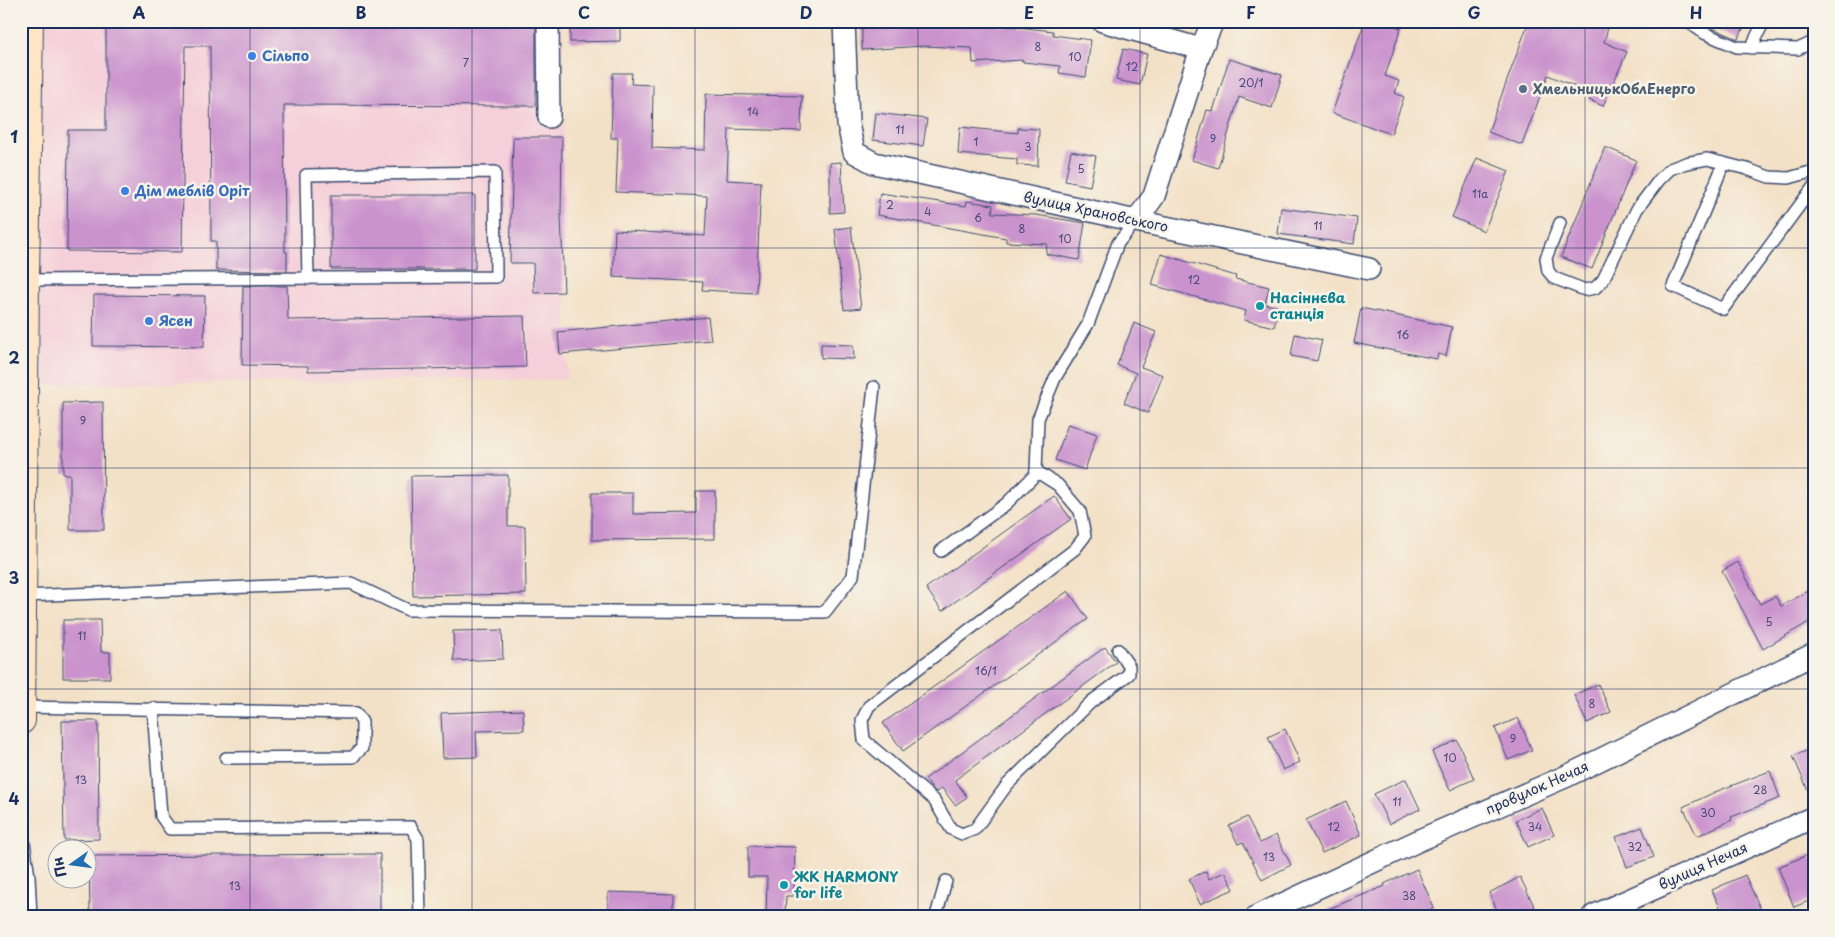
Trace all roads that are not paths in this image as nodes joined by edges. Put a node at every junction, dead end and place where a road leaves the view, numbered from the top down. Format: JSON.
{"nodes":[{"id":1,"x":29,"y":21,"type":"edge"},
{"id":2,"x":548,"y":21,"type":"edge"},
{"id":3,"x":844,"y":21,"type":"edge"},
{"id":4,"x":1102,"y":21,"type":"edge"},
{"id":5,"x":1212,"y":21,"type":"edge"},
{"id":6,"x":1687,"y":21,"type":"edge"},
{"id":7,"x":1764,"y":21,"type":"edge"},
{"id":8,"x":1814,"y":39,"type":"edge"},
{"id":9,"x":1751,"y":48,"type":"junction"},
{"id":10,"x":1201,"y":49,"type":"junction"},
{"id":11,"x":25,"y":50,"type":"edge"},
{"id":12,"x":550,"y":117,"type":"dead end"},
{"id":13,"x":1724,"y":163,"type":"junction"},
{"id":14,"x":1814,"y":171,"type":"edge"},
{"id":15,"x":1814,"y":186,"type":"edge"},
{"id":16,"x":1136,"y":221,"type":"junction"},
{"id":17,"x":1560,"y":223,"type":"dead end"},
{"id":18,"x":1369,"y":269,"type":"dead end"},
{"id":19,"x":308,"y":279,"type":"junction"},
{"id":20,"x":25,"y":280,"type":"junction"},
{"id":21,"x":23,"y":336,"type":"edge"},
{"id":22,"x":874,"y":387,"type":"dead end"},
{"id":23,"x":1036,"y":471,"type":"junction"},
{"id":24,"x":941,"y":551,"type":"dead end"},
{"id":25,"x":23,"y":596,"type":"junction"},
{"id":26,"x":1118,"y":650,"type":"dead end"},
{"id":27,"x":1814,"y":654,"type":"edge"},
{"id":28,"x":22,"y":707,"type":"edge"},
{"id":29,"x":153,"y":708,"type":"junction"},
{"id":30,"x":21,"y":720,"type":"edge"},
{"id":31,"x":226,"y":758,"type":"dead end"},
{"id":32,"x":1814,"y":817,"type":"edge"},
{"id":33,"x":21,"y":822,"type":"edge"},
{"id":34,"x":946,"y":881,"type":"dead end"},
{"id":35,"x":1621,"y":910,"type":"edge"},
{"id":36,"x":31,"y":916,"type":"edge"},
{"id":37,"x":420,"y":916,"type":"edge"},
{"id":38,"x":936,"y":916,"type":"edge"},
{"id":39,"x":1257,"y":916,"type":"edge"},
{"id":40,"x":1592,"y":916,"type":"edge"}],
"edges":[{"from":1,"to":11,"type":"main road"},
{"from":2,"to":12,"type":"street"},
{"from":3,"to":16,"type":"street","name":"вулиця Храновського"},
{"from":4,"to":10,"type":"street"},
{"from":5,"to":10,"type":"street"},
{"from":6,"to":9,"type":"lane"},
{"from":7,"to":9,"type":"lane"},
{"from":8,"to":9,"type":"lane"},
{"from":10,"to":16,"type":"street"},
{"from":11,"to":20,"type":"main road"},
{"from":13,"to":14,"type":"lane"},
{"from":13,"to":15,"type":"lane"},
{"from":13,"to":17,"type":"lane"},
{"from":16,"to":18,"type":"street","name":"вулиця Храновського"},
{"from":16,"to":23,"type":"lane"},
{"from":19,"to":19,"type":"lane"},
{"from":19,"to":20,"type":"lane"},
{"from":20,"to":21,"type":"main road"},
{"from":21,"to":25,"type":"main road"},
{"from":22,"to":25,"type":"lane"},
{"from":23,"to":24,"type":"lane"},
{"from":23,"to":26,"type":"lane"},
{"from":25,"to":28,"type":"main road"},
{"from":27,"to":39,"type":"street","name":"провулок Нечая"},
{"from":28,"to":29,"type":"lane"},
{"from":28,"to":30,"type":"main road"},
{"from":29,"to":31,"type":"lane"},
{"from":29,"to":37,"type":"lane"},
{"from":32,"to":35,"type":"street","name":"вулиця Нечая"},
{"from":33,"to":36,"type":"lane"},
{"from":34,"to":38,"type":"lane"},
{"from":35,"to":40,"type":"street","name":"вулиця Нечая"}]}
